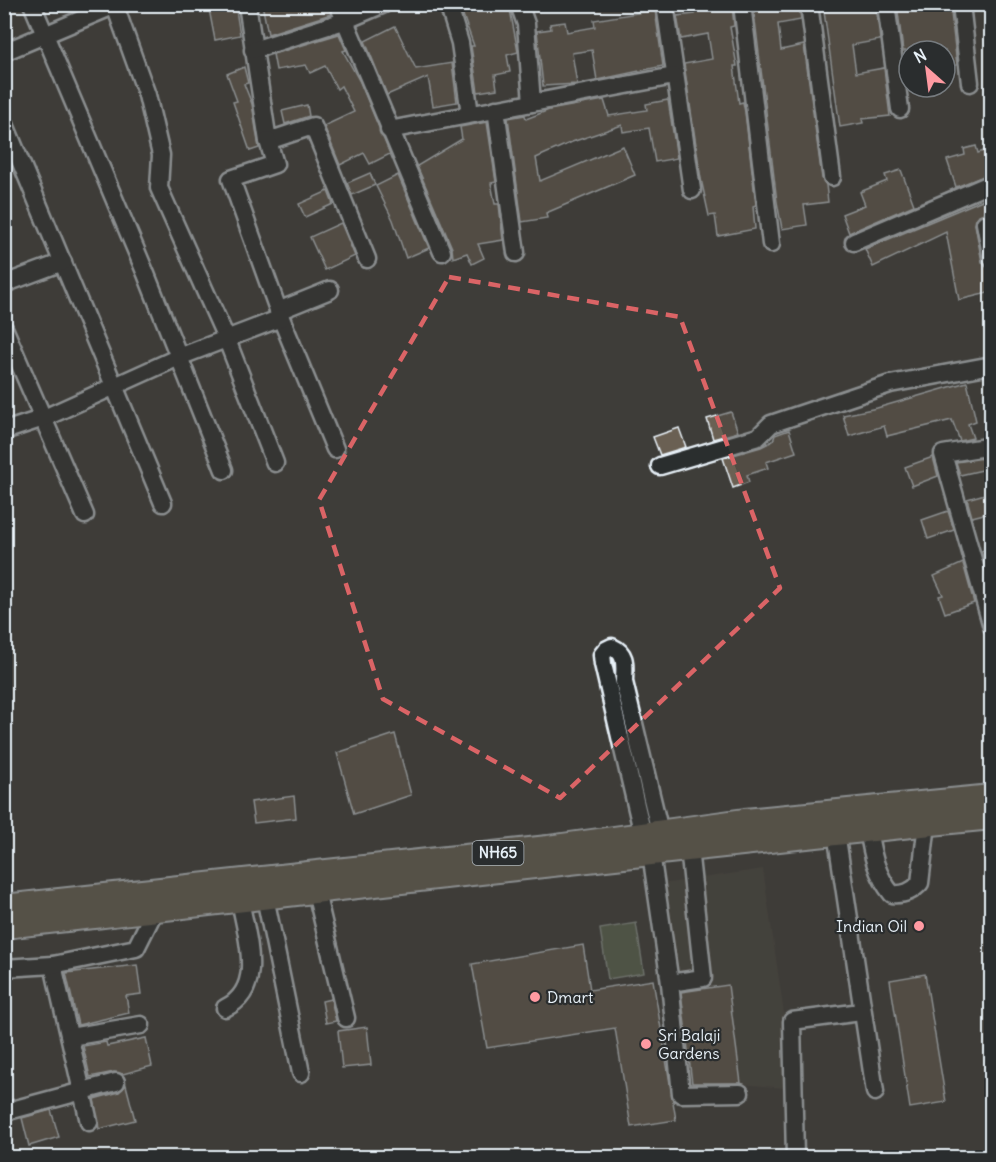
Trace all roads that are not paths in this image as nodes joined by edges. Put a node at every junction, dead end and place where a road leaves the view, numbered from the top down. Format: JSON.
{"nodes":[{"id":1,"x":32,"y":4,"type":"edge"},
{"id":2,"x":247,"y":4,"type":"edge"},
{"id":3,"x":338,"y":4,"type":"edge"},
{"id":4,"x":384,"y":4,"type":"edge"},
{"id":5,"x":448,"y":4,"type":"edge"},
{"id":6,"x":519,"y":4,"type":"edge"},
{"id":7,"x":664,"y":4,"type":"edge"},
{"id":8,"x":742,"y":4,"type":"edge"},
{"id":9,"x":809,"y":4,"type":"edge"},
{"id":10,"x":886,"y":4,"type":"edge"},
{"id":11,"x":961,"y":4,"type":"edge"},
{"id":12,"x":117,"y":5,"type":"edge"},
{"id":13,"x":344,"y":21,"type":"junction"},
{"id":14,"x":44,"y":35,"type":"junction"},
{"id":15,"x":253,"y":50,"type":"junction"},
{"id":16,"x":4,"y":52,"type":"edge"},
{"id":17,"x":674,"y":76,"type":"junction"},
{"id":18,"x":970,"y":83,"type":"dead end"},
{"id":19,"x":532,"y":103,"type":"junction"},
{"id":20,"x":496,"y":109,"type":"junction"},
{"id":21,"x":900,"y":109,"type":"dead end"},
{"id":22,"x":470,"y":114,"type":"junction"},
{"id":23,"x":4,"y":122,"type":"edge"},
{"id":24,"x":389,"y":130,"type":"junction"},
{"id":25,"x":268,"y":141,"type":"junction"},
{"id":26,"x":832,"y":177,"type":"dead end"},
{"id":27,"x":992,"y":183,"type":"edge"},
{"id":28,"x":692,"y":190,"type":"dead end"},
{"id":29,"x":984,"y":223,"type":"dead end"},
{"id":30,"x":854,"y":242,"type":"dead end"},
{"id":31,"x":771,"y":244,"type":"dead end"},
{"id":32,"x":442,"y":252,"type":"dead end"},
{"id":33,"x":516,"y":253,"type":"dead end"},
{"id":34,"x":367,"y":259,"type":"dead end"},
{"id":35,"x":992,"y":259,"type":"edge"},
{"id":36,"x":63,"y":262,"type":"junction"},
{"id":37,"x":4,"y":284,"type":"edge"},
{"id":38,"x":330,"y":290,"type":"dead end"},
{"id":39,"x":280,"y":315,"type":"junction"},
{"id":40,"x":4,"y":328,"type":"edge"},
{"id":41,"x":227,"y":340,"type":"junction"},
{"id":42,"x":179,"y":357,"type":"junction"},
{"id":43,"x":992,"y":365,"type":"edge"},
{"id":44,"x":115,"y":387,"type":"junction"},
{"id":45,"x":44,"y":418,"type":"junction"},
{"id":46,"x":4,"y":431,"type":"edge"},
{"id":47,"x":992,"y":446,"type":"edge"},
{"id":48,"x":335,"y":449,"type":"dead end"},
{"id":49,"x":275,"y":463,"type":"dead end"},
{"id":50,"x":660,"y":466,"type":"dead end"},
{"id":51,"x":224,"y":470,"type":"dead end"},
{"id":52,"x":163,"y":502,"type":"dead end"},
{"id":53,"x":85,"y":515,"type":"dead end"},
{"id":54,"x":986,"y":577,"type":"edge"},
{"id":55,"x":992,"y":627,"type":"edge"},
{"id":56,"x":992,"y":797,"type":"edge"},
{"id":57,"x":992,"y":817,"type":"edge"},
{"id":58,"x":927,"y":823,"type":"junction"},
{"id":59,"x":868,"y":829,"type":"junction"},
{"id":60,"x":836,"y":832,"type":"junction"},
{"id":61,"x":651,"y":840,"type":"junction"},
{"id":62,"x":689,"y":848,"type":"junction"},
{"id":63,"x":316,"y":892,"type":"junction"},
{"id":64,"x":265,"y":897,"type":"junction"},
{"id":65,"x":240,"y":900,"type":"junction"},
{"id":66,"x":4,"y":907,"type":"edge"},
{"id":67,"x":155,"y":910,"type":"junction"},
{"id":68,"x":4,"y":926,"type":"edge"},
{"id":69,"x":53,"y":965,"type":"junction"},
{"id":70,"x":4,"y":968,"type":"edge"},
{"id":71,"x":670,"y":983,"type":"junction"},
{"id":72,"x":225,"y":1008,"type":"dead end"},
{"id":73,"x":861,"y":1012,"type":"junction"},
{"id":74,"x":346,"y":1018,"type":"dead end"},
{"id":75,"x":141,"y":1025,"type":"dead end"},
{"id":76,"x":70,"y":1037,"type":"junction"},
{"id":77,"x":301,"y":1073,"type":"dead end"},
{"id":78,"x":116,"y":1082,"type":"dead end"},
{"id":79,"x":82,"y":1091,"type":"junction"},
{"id":80,"x":875,"y":1092,"type":"dead end"},
{"id":81,"x":740,"y":1093,"type":"dead end"},
{"id":82,"x":12,"y":1110,"type":"dead end"},
{"id":83,"x":89,"y":1122,"type":"dead end"},
{"id":84,"x":795,"y":1158,"type":"edge"}],
"edges":[{"from":1,"to":14,"type":"street"},
{"from":2,"to":15,"type":"street"},
{"from":3,"to":13,"type":"street"},
{"from":4,"to":13,"type":"street"},
{"from":5,"to":22,"type":"street"},
{"from":6,"to":19,"type":"street"},
{"from":7,"to":17,"type":"street"},
{"from":8,"to":31,"type":"street"},
{"from":9,"to":26,"type":"street"},
{"from":10,"to":21,"type":"street"},
{"from":11,"to":18,"type":"street"},
{"from":12,"to":14,"type":"street"},
{"from":12,"to":41,"type":"street"},
{"from":13,"to":15,"type":"street"},
{"from":13,"to":24,"type":"street"},
{"from":14,"to":16,"type":"street"},
{"from":14,"to":42,"type":"street"},
{"from":15,"to":25,"type":"street"},
{"from":17,"to":19,"type":"street"},
{"from":17,"to":28,"type":"street"},
{"from":19,"to":20,"type":"street"},
{"from":20,"to":22,"type":"street"},
{"from":20,"to":33,"type":"street"},
{"from":22,"to":24,"type":"street"},
{"from":23,"to":36,"type":"street"},
{"from":24,"to":32,"type":"street"},
{"from":25,"to":34,"type":"street"},
{"from":25,"to":39,"type":"street"},
{"from":27,"to":30,"type":"street"},
{"from":29,"to":35,"type":"street"},
{"from":36,"to":37,"type":"street"},
{"from":36,"to":44,"type":"street"},
{"from":38,"to":39,"type":"street"},
{"from":39,"to":41,"type":"street"},
{"from":39,"to":48,"type":"street"},
{"from":40,"to":45,"type":"street"},
{"from":41,"to":42,"type":"street"},
{"from":41,"to":49,"type":"street"},
{"from":42,"to":44,"type":"street"},
{"from":42,"to":51,"type":"street"},
{"from":43,"to":50,"type":"street"},
{"from":44,"to":45,"type":"street"},
{"from":44,"to":52,"type":"street"},
{"from":45,"to":46,"type":"street"},
{"from":45,"to":53,"type":"street"},
{"from":47,"to":54,"type":"street"},
{"from":54,"to":55,"type":"street"},
{"from":56,"to":61,"type":"highway","number":"NH65"},
{"from":57,"to":58,"type":"highway","number":"NH65"},
{"from":58,"to":59,"type":"highway","number":"NH65"},
{"from":58,"to":59,"type":"street"},
{"from":59,"to":60,"type":"highway","number":"NH65"},
{"from":60,"to":62,"type":"highway","number":"NH65"},
{"from":60,"to":73,"type":"street"},
{"from":61,"to":61,"type":"street"},
{"from":61,"to":62,"type":"highway","number":"NH65"},
{"from":61,"to":63,"type":"highway","number":"NH65"},
{"from":61,"to":66,"type":"highway","number":"NH65"},
{"from":61,"to":71,"type":"street"},
{"from":62,"to":71,"type":"street"},
{"from":63,"to":64,"type":"highway","number":"NH65"},
{"from":63,"to":74,"type":"street"},
{"from":64,"to":65,"type":"highway","number":"NH65"},
{"from":64,"to":77,"type":"street"},
{"from":65,"to":67,"type":"highway","number":"NH65"},
{"from":65,"to":72,"type":"street"},
{"from":67,"to":68,"type":"highway","number":"NH65"},
{"from":67,"to":69,"type":"street"},
{"from":69,"to":70,"type":"street"},
{"from":69,"to":76,"type":"street"},
{"from":71,"to":81,"type":"street"},
{"from":73,"to":80,"type":"street"},
{"from":73,"to":84,"type":"street"},
{"from":75,"to":76,"type":"street"},
{"from":76,"to":79,"type":"street"},
{"from":78,"to":79,"type":"street"},
{"from":79,"to":82,"type":"street"},
{"from":79,"to":83,"type":"street"}]}
